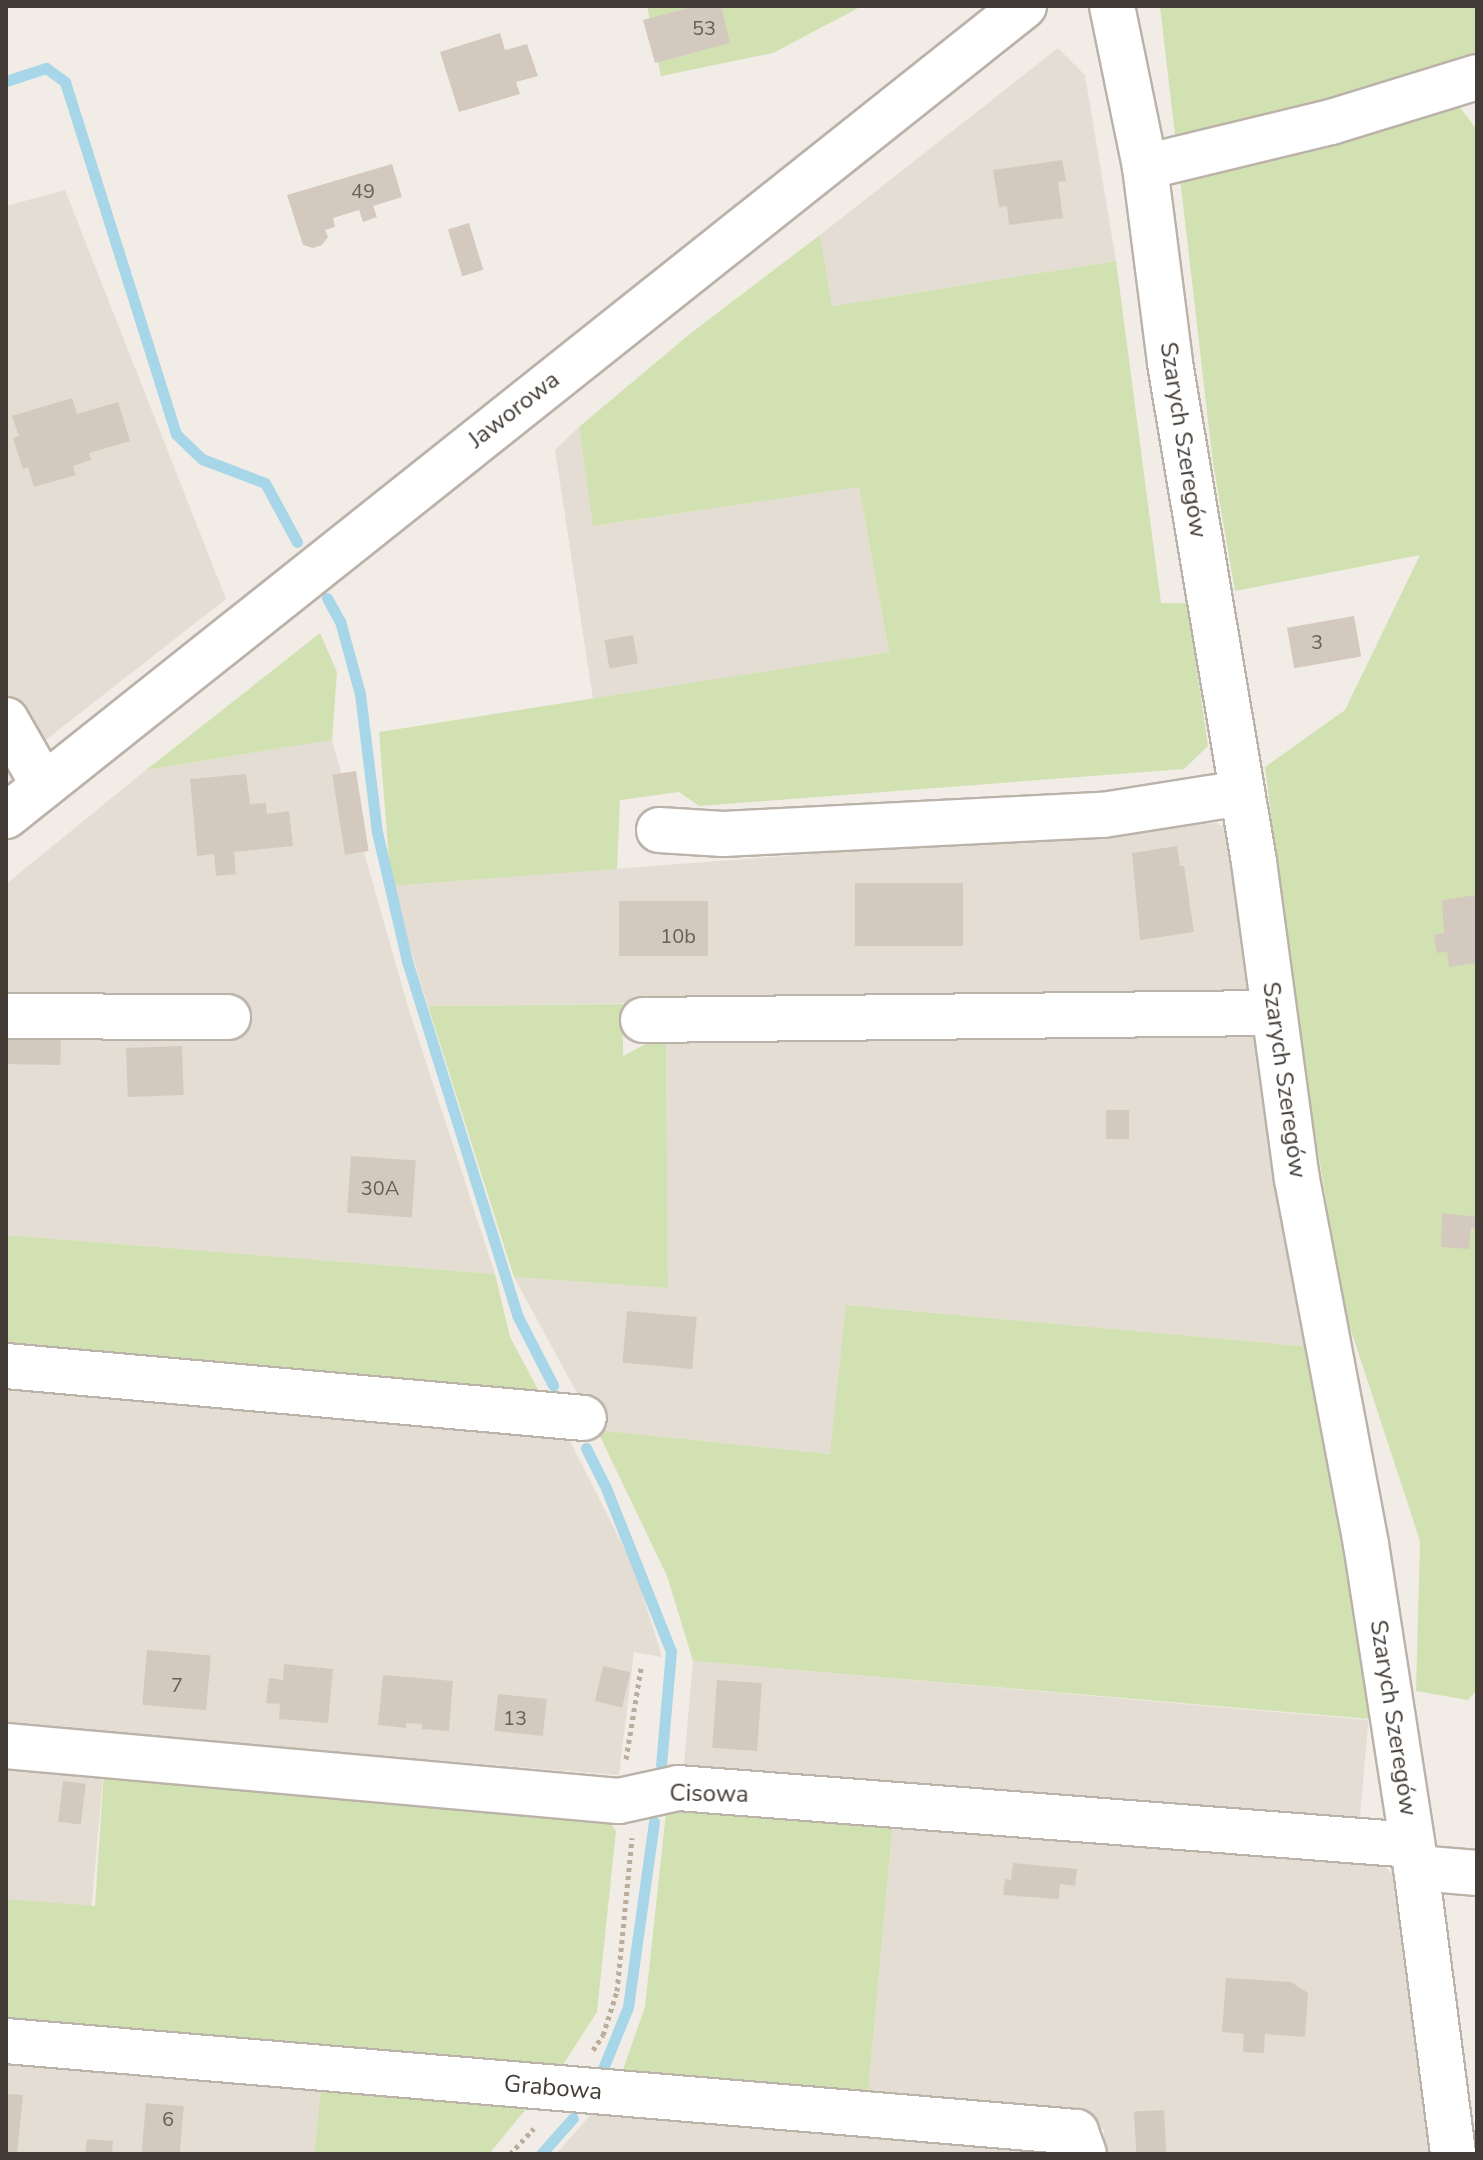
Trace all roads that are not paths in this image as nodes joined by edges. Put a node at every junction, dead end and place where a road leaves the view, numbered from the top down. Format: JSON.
{"nodes":[{"id":1,"x":1024,"y":6,"type":"edge"},
{"id":2,"x":1112,"y":6,"type":"edge"},
{"id":3,"x":1477,"y":77,"type":"edge"},
{"id":4,"x":1145,"y":167,"type":"junction"},
{"id":5,"x":6,"y":720,"type":"edge"},
{"id":6,"x":44,"y":786,"type":"junction"},
{"id":7,"x":1242,"y":793,"type":"junction"},
{"id":8,"x":6,"y":816,"type":"edge"},
{"id":9,"x":659,"y":830,"type":"dead end"},
{"id":10,"x":1274,"y":1013,"type":"junction"},
{"id":11,"x":6,"y":1016,"type":"edge"},
{"id":12,"x":228,"y":1017,"type":"dead end"},
{"id":13,"x":643,"y":1020,"type":"dead end"},
{"id":14,"x":6,"y":1366,"type":"edge"},
{"id":15,"x":584,"y":1418,"type":"dead end"},
{"id":16,"x":6,"y":1746,"type":"edge"},
{"id":17,"x":1414,"y":1856,"type":"junction"},
{"id":18,"x":1477,"y":1873,"type":"edge"},
{"id":19,"x":6,"y":2041,"type":"edge"},
{"id":20,"x":1084,"y":2154,"type":"edge"},
{"id":21,"x":1453,"y":2154,"type":"edge"}],
"edges":[{"from":1,"to":6,"type":"street","name":"Jaworowa"},
{"from":2,"to":4,"type":"street","name":"Szarych Szeregów"},
{"from":3,"to":4,"type":"street"},
{"from":4,"to":7,"type":"street","name":"Szarych Szeregów"},
{"from":5,"to":6,"type":"street"},
{"from":6,"to":8,"type":"street","name":"Jaworowa"},
{"from":7,"to":9,"type":"street"},
{"from":7,"to":10,"type":"street","name":"Szarych Szeregów"},
{"from":10,"to":13,"type":"street"},
{"from":10,"to":17,"type":"street","name":"Szarych Szeregów"},
{"from":11,"to":12,"type":"street"},
{"from":14,"to":15,"type":"street"},
{"from":16,"to":17,"type":"street","name":"Cisowa"},
{"from":17,"to":18,"type":"street","name":"Cisowa"},
{"from":17,"to":21,"type":"street","name":"Szarych Szeregów"},
{"from":19,"to":20,"type":"street","name":"Grabowa"}]}
